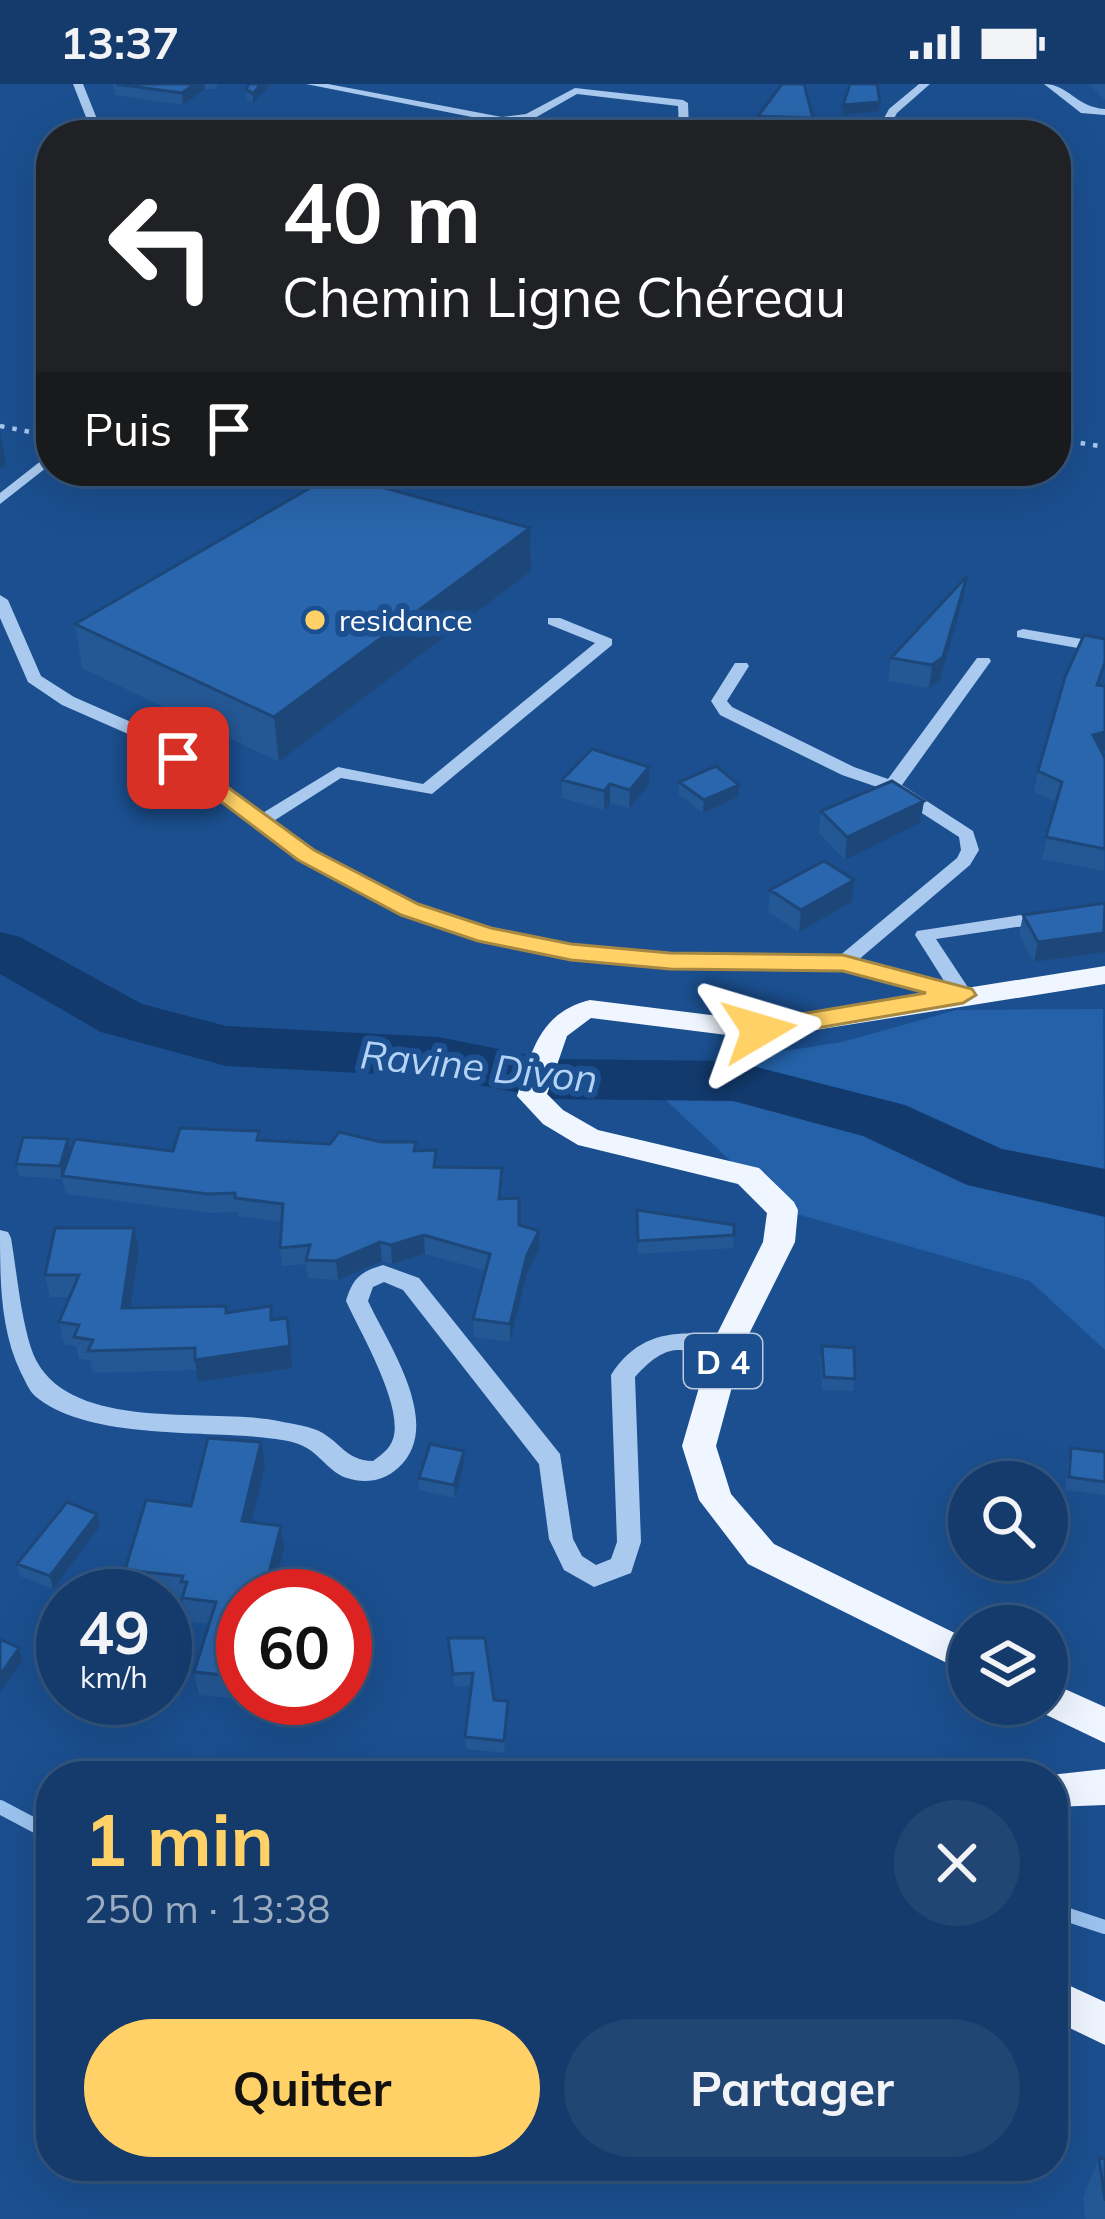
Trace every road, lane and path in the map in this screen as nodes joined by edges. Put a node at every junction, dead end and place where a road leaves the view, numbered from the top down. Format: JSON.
{"nodes":[{"id":1,"x":79,"y":84,"type":"edge"},
{"id":2,"x":311,"y":84,"type":"edge"},
{"id":3,"x":688,"y":84,"type":"edge"},
{"id":4,"x":925,"y":84,"type":"edge"},
{"id":5,"x":1049,"y":84,"type":"edge"},
{"id":6,"x":683,"y":103,"type":"junction"},
{"id":7,"x":1103,"y":113,"type":"edge"},
{"id":8,"x":518,"y":119,"type":"junction"},
{"id":9,"x":93,"y":120,"type":"edge"},
{"id":10,"x":526,"y":120,"type":"edge"},
{"id":11,"x":684,"y":120,"type":"edge"},
{"id":12,"x":888,"y":120,"type":"edge"},
{"id":13,"x":0,"y":426,"type":"edge"},
{"id":14,"x":36,"y":433,"type":"edge"},
{"id":15,"x":1071,"y":442,"type":"edge"},
{"id":16,"x":1105,"y":447,"type":"edge"},
{"id":17,"x":36,"y":470,"type":"edge"},
{"id":18,"x":0,"y":500,"type":"edge"},
{"id":19,"x":0,"y":600,"type":"edge"},
{"id":20,"x":554,"y":621,"type":"dead end"},
{"id":21,"x":1023,"y":634,"type":"dead end"},
{"id":22,"x":1105,"y":648,"type":"edge"},
{"id":23,"x":982,"y":661,"type":"dead end"},
{"id":24,"x":741,"y":666,"type":"dead end"},
{"id":25,"x":892,"y":786,"type":"junction"},
{"id":26,"x":259,"y":823,"type":"junction"},
{"id":27,"x":1105,"y":908,"type":"edge"},
{"id":28,"x":843,"y":963,"type":"junction"},
{"id":29,"x":1105,"y":975,"type":"edge"},
{"id":30,"x":963,"y":995,"type":"junction"},
{"id":31,"x":0,"y":1238,"type":"edge"},
{"id":32,"x":727,"y":1346,"type":"junction"},
{"id":33,"x":948,"y":1648,"type":"edge"},
{"id":34,"x":1068,"y":1708,"type":"edge"},
{"id":35,"x":1105,"y":1726,"type":"edge"},
{"id":36,"x":1105,"y":1787,"type":"edge"},
{"id":37,"x":1068,"y":1788,"type":"edge"},
{"id":38,"x":1068,"y":2006,"type":"edge"},
{"id":39,"x":1105,"y":2024,"type":"edge"}],
"edges":[{"from":1,"to":9,"type":"street"},
{"from":2,"to":8,"type":"street"},
{"from":3,"to":6,"type":"street"},
{"from":4,"to":12,"type":"street"},
{"from":5,"to":7,"type":"street"},
{"from":6,"to":8,"type":"street"},
{"from":6,"to":11,"type":"street"},
{"from":8,"to":10,"type":"path"},
{"from":13,"to":14,"type":"path"},
{"from":15,"to":16,"type":"path"},
{"from":17,"to":18,"type":"street"},
{"from":19,"to":26,"type":"street"},
{"from":20,"to":26,"type":"street"},
{"from":21,"to":22,"type":"street"},
{"from":23,"to":25,"type":"street"},
{"from":24,"to":25,"type":"street"},
{"from":25,"to":28,"type":"street"},
{"from":26,"to":28,"type":"street"},
{"from":27,"to":30,"type":"street"},
{"from":28,"to":30,"type":"street"},
{"from":29,"to":30,"type":"main road","number":"D 4"},
{"from":30,"to":32,"type":"main road","number":"D 4"},
{"from":31,"to":32,"type":"street"},
{"from":32,"to":33,"type":"main road","number":"D 4"},
{"from":34,"to":35,"type":"main road"},
{"from":36,"to":37,"type":"main road"},
{"from":38,"to":39,"type":"main road"}]}
